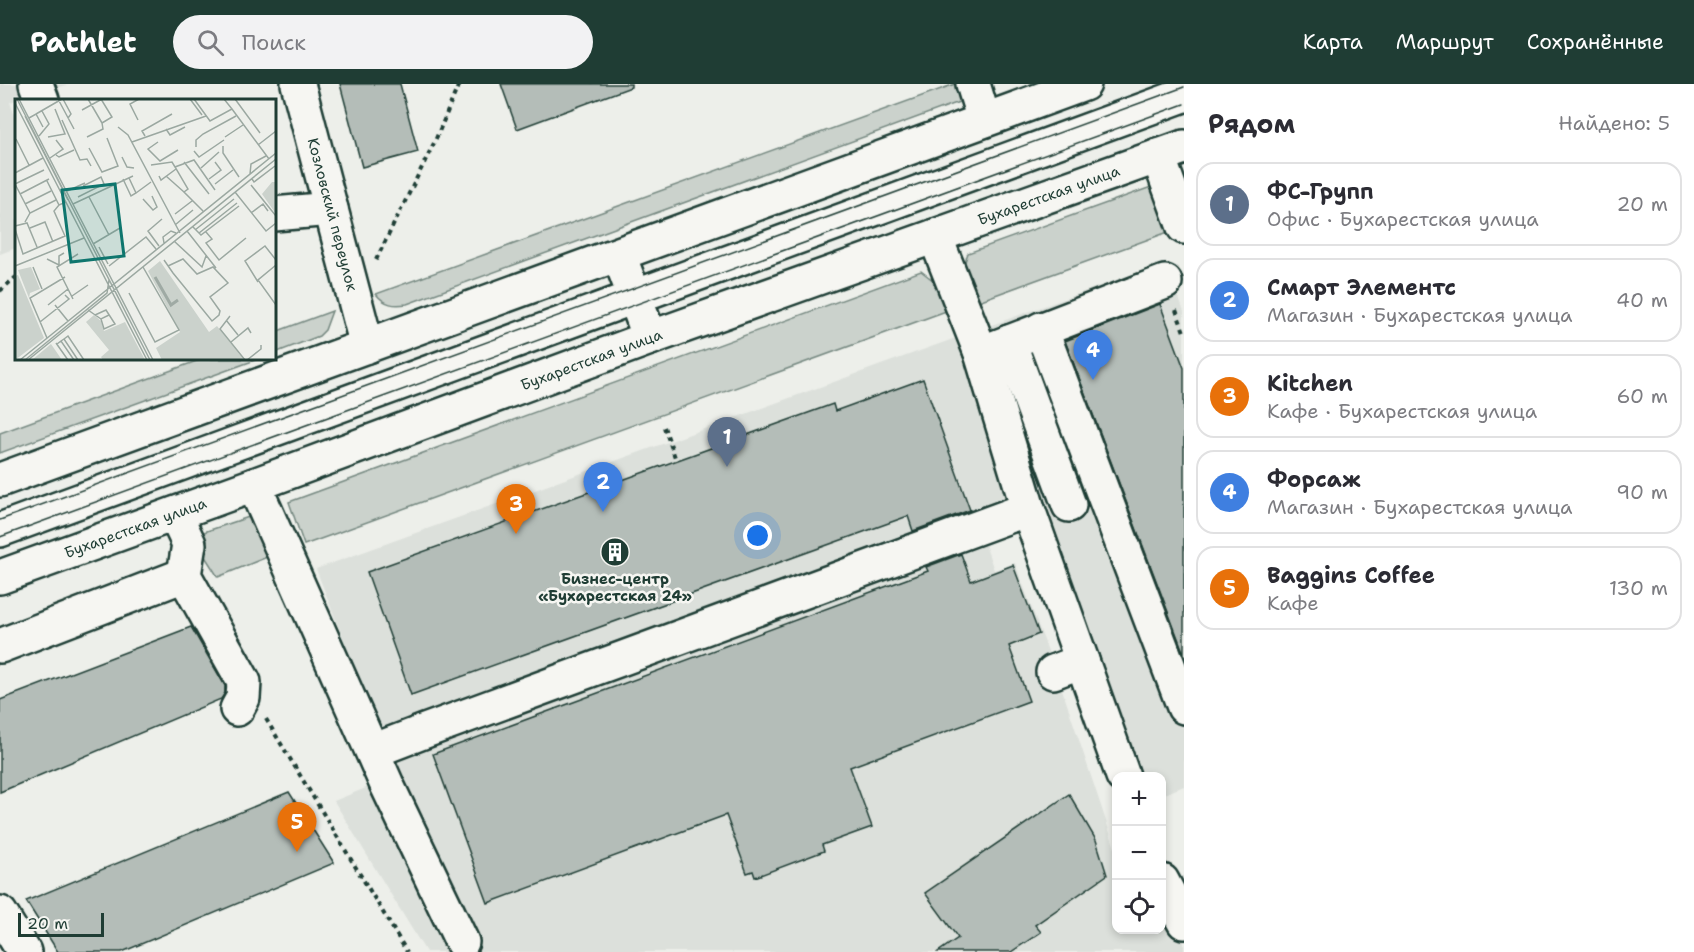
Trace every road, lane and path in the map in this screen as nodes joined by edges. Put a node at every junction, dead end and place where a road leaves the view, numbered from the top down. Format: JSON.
{"nodes":[{"id":1,"x":36,"y":84,"type":"edge"},
{"id":2,"x":298,"y":84,"type":"edge"},
{"id":3,"x":459,"y":84,"type":"edge"},
{"id":4,"x":973,"y":84,"type":"edge"},
{"id":5,"x":1084,"y":84,"type":"edge"},
{"id":6,"x":1184,"y":95,"type":"edge"},
{"id":7,"x":42,"y":99,"type":"edge"},
{"id":8,"x":984,"y":120,"type":"junction"},
{"id":9,"x":1171,"y":151,"type":"edge"},
{"id":10,"x":331,"y":209,"type":"junction"},
{"id":11,"x":276,"y":214,"type":"edge"},
{"id":12,"x":1184,"y":226,"type":"edge"},
{"id":13,"x":935,"y":236,"type":"junction"},
{"id":14,"x":619,"y":255,"type":"junction"},
{"id":15,"x":375,"y":262,"type":"dead end"},
{"id":16,"x":15,"y":278,"type":"edge"},
{"id":17,"x":1165,"y":282,"type":"dead end"},
{"id":18,"x":0,"y":291,"type":"edge"},
{"id":19,"x":635,"y":296,"type":"junction"},
{"id":20,"x":1041,"y":329,"type":"junction"},
{"id":21,"x":650,"y":338,"type":"junction"},
{"id":22,"x":367,"y":346,"type":"junction"},
{"id":23,"x":995,"y":347,"type":"junction"},
{"id":24,"x":664,"y":427,"type":"dead end"},
{"id":25,"x":676,"y":460,"type":"dead end"},
{"id":26,"x":0,"y":480,"type":"edge"},
{"id":27,"x":254,"y":485,"type":"junction"},
{"id":28,"x":1069,"y":505,"type":"dead end"},
{"id":29,"x":1028,"y":509,"type":"junction"},
{"id":30,"x":175,"y":514,"type":"junction"},
{"id":31,"x":0,"y":530,"type":"edge"},
{"id":32,"x":184,"y":575,"type":"junction"},
{"id":33,"x":0,"y":577,"type":"edge"},
{"id":34,"x":0,"y":646,"type":"edge"},
{"id":35,"x":240,"y":695,"type":"joint"},
{"id":36,"x":1184,"y":707,"type":"edge"},
{"id":37,"x":373,"y":752,"type":"junction"},
{"id":38,"x":1121,"y":772,"type":"edge"},
{"id":39,"x":1166,"y":890,"type":"edge"},
{"id":40,"x":0,"y":913,"type":"edge"},
{"id":41,"x":1184,"y":922,"type":"edge"},
{"id":42,"x":462,"y":942,"type":"dead end"},
{"id":43,"x":24,"y":952,"type":"edge"},
{"id":44,"x":407,"y":952,"type":"edge"}],
"edges":[{"from":1,"to":7,"type":"main road"},
{"from":2,"to":10,"type":"main road","name":"Козловский переулок"},
{"from":3,"to":15,"type":"path"},
{"from":4,"to":8,"type":"main road"},
{"from":5,"to":8,"type":"main road"},
{"from":6,"to":19,"type":"main road"},
{"from":8,"to":14,"type":"main road"},
{"from":9,"to":12,"type":"main road"},
{"from":9,"to":13,"type":"main road","name":"Бухарестская улица"},
{"from":10,"to":11,"type":"main road"},
{"from":10,"to":22,"type":"main road","name":"Козловский переулок"},
{"from":13,"to":21,"type":"main road","name":"Бухарестская улица"},
{"from":13,"to":23,"type":"main road"},
{"from":14,"to":19,"type":"main road"},
{"from":14,"to":22,"type":"main road"},
{"from":16,"to":18,"type":"path"},
{"from":17,"to":20,"type":"main road"},
{"from":19,"to":21,"type":"main road"},
{"from":19,"to":31,"type":"main road"},
{"from":20,"to":23,"type":"main road"},
{"from":20,"to":36,"type":"main road"},
{"from":21,"to":27,"type":"main road","name":"Бухарестская улица"},
{"from":22,"to":26,"type":"main road"},
{"from":23,"to":28,"type":"main road"},
{"from":23,"to":29,"type":"main road"},
{"from":24,"to":25,"type":"path"},
{"from":27,"to":30,"type":"main road","name":"Бухарестская улица"},
{"from":27,"to":37,"type":"main road"},
{"from":29,"to":37,"type":"main road"},
{"from":29,"to":38,"type":"main road"},
{"from":30,"to":32,"type":"main road"},
{"from":30,"to":33,"type":"main road","name":"Бухарестская улица"},
{"from":32,"to":34,"type":"main road"},
{"from":32,"to":35,"type":"main road"},
{"from":35,"to":44,"type":"path"},
{"from":37,"to":42,"type":"main road"},
{"from":39,"to":41,"type":"main road"},
{"from":40,"to":43,"type":"main road"}]}
